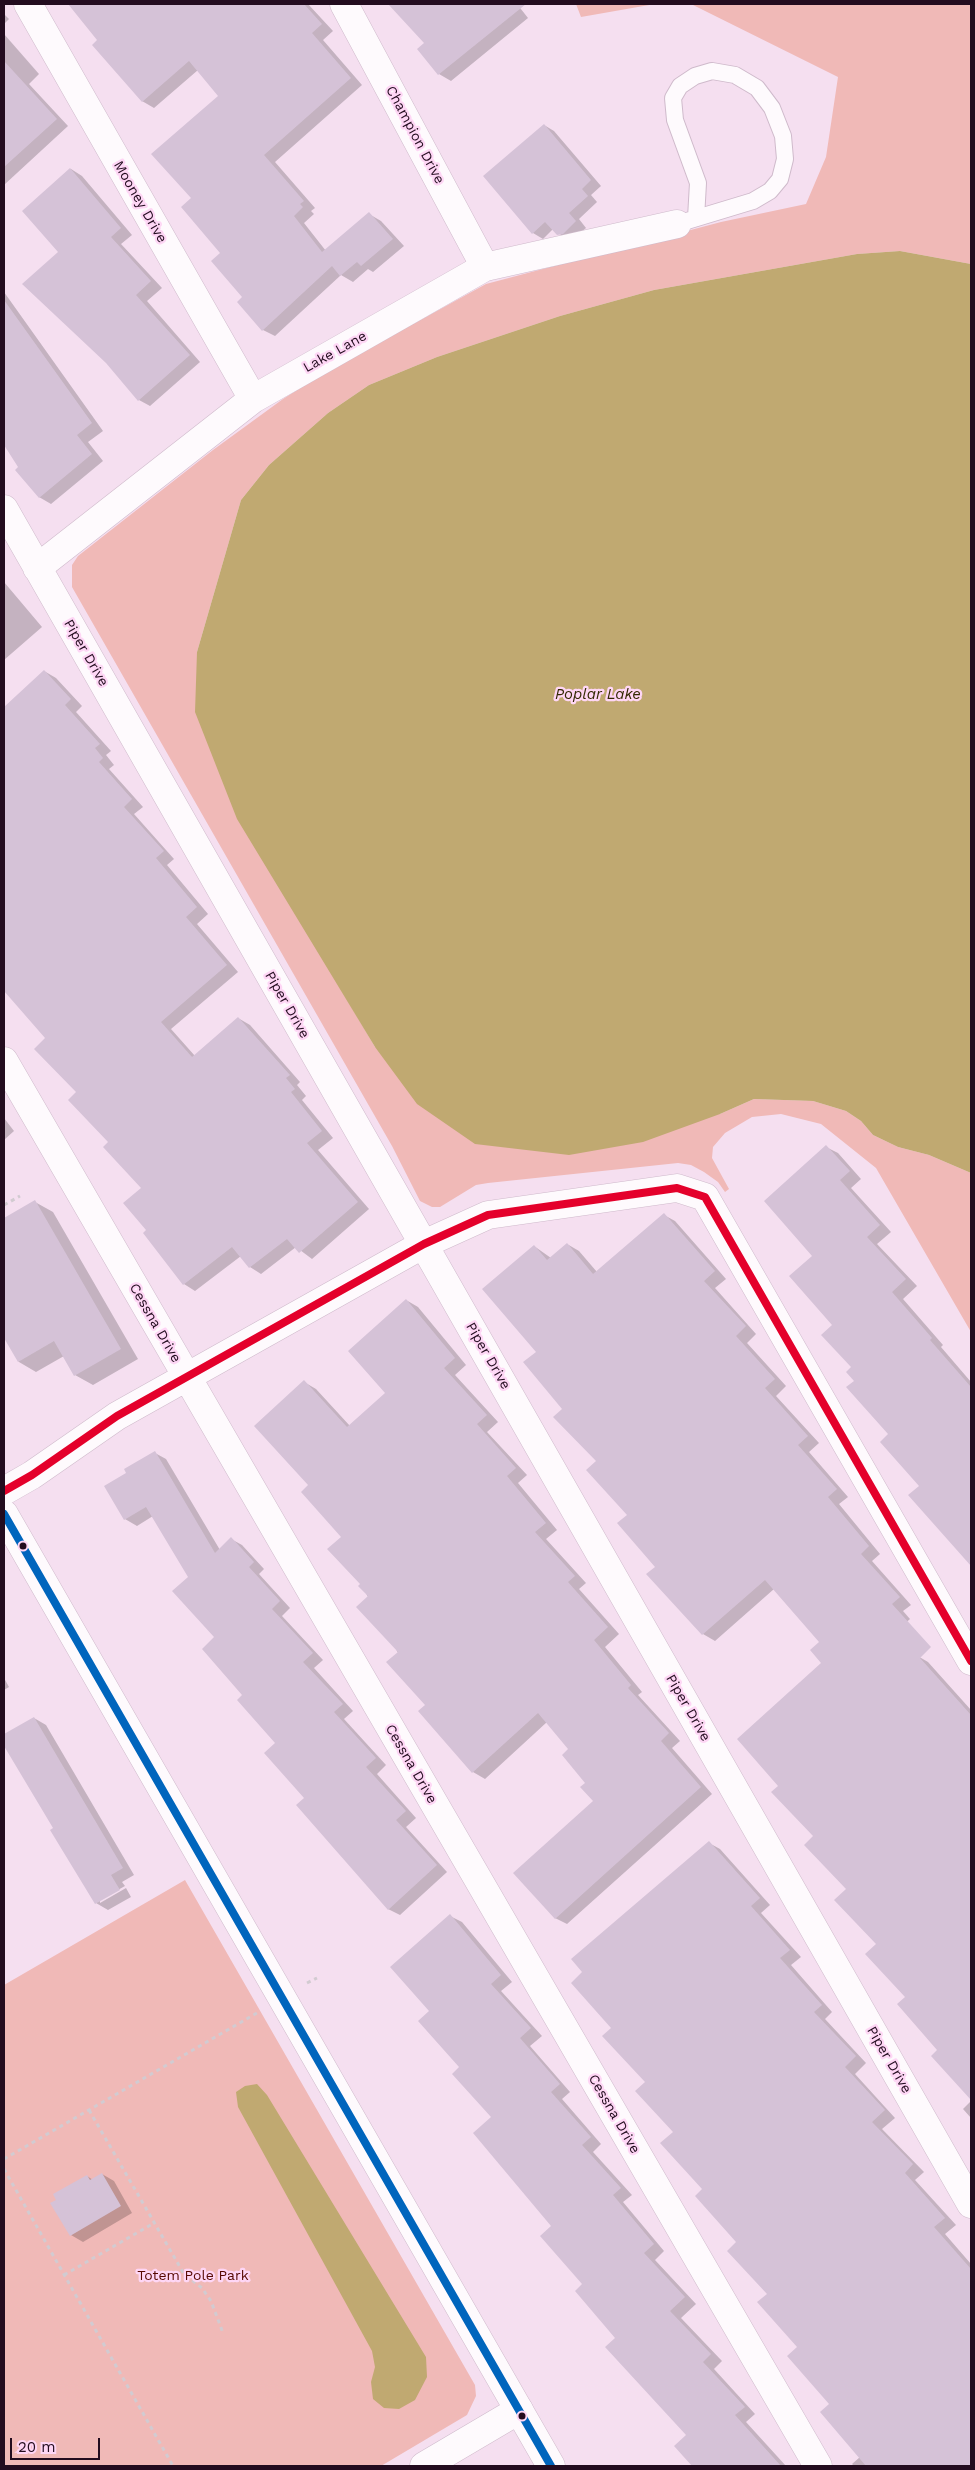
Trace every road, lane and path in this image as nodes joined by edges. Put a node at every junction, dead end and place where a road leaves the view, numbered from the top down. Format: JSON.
{"nodes":[{"id":1,"x":28,"y":4,"type":"edge"},
{"id":2,"x":344,"y":4,"type":"edge"},
{"id":3,"x":687,"y":221,"type":"junction"},
{"id":4,"x":485,"y":268,"type":"junction"},
{"id":5,"x":253,"y":399,"type":"junction"},
{"id":6,"x":4,"y":509,"type":"edge"},
{"id":7,"x":37,"y":568,"type":"junction"},
{"id":8,"x":4,"y":1061,"type":"edge"},
{"id":9,"x":20,"y":1196,"type":"dead end"},
{"id":10,"x":4,"y":1205,"type":"edge"},
{"id":11,"x":424,"y":1244,"type":"junction"},
{"id":12,"x":187,"y":1379,"type":"junction"},
{"id":13,"x":4,"y":1491,"type":"edge"},
{"id":14,"x":7,"y":1527,"type":"edge"},
{"id":15,"x":971,"y":1661,"type":"edge"},
{"id":16,"x":317,"y":1978,"type":"dead end"},
{"id":17,"x":307,"y":1983,"type":"dead end"},
{"id":18,"x":257,"y":2012,"type":"dead end"},
{"id":19,"x":88,"y":2110,"type":"junction"},
{"id":20,"x":4,"y":2158,"type":"edge"},
{"id":21,"x":4,"y":2168,"type":"edge"},
{"id":22,"x":971,"y":2204,"type":"edge"},
{"id":23,"x":154,"y":2223,"type":"junction"},
{"id":24,"x":64,"y":2275,"type":"junction"},
{"id":25,"x":223,"y":2333,"type":"dead end"},
{"id":26,"x":519,"y":2410,"type":"junction"},
{"id":27,"x":173,"y":2466,"type":"edge"},
{"id":28,"x":424,"y":2466,"type":"edge"},
{"id":29,"x":552,"y":2466,"type":"edge"},
{"id":30,"x":818,"y":2466,"type":"edge"}],
"edges":[{"from":1,"to":5,"type":"street","name":"Mooney Drive"},
{"from":2,"to":4,"type":"street","name":"Champion Drive"},
{"from":3,"to":3,"type":"lane"},
{"from":3,"to":4,"type":"street","name":"Lake Lane"},
{"from":4,"to":5,"type":"street","name":"Lake Lane"},
{"from":5,"to":7,"type":"street","name":"Lake Lane"},
{"from":6,"to":7,"type":"street","name":"Piper Drive"},
{"from":7,"to":11,"type":"street","name":"Piper Drive"},
{"from":8,"to":12,"type":"street","name":"Cessna Drive"},
{"from":9,"to":10,"type":"path"},
{"from":11,"to":12,"type":"street"},
{"from":11,"to":15,"type":"street"},
{"from":11,"to":22,"type":"street","name":"Piper Drive"},
{"from":12,"to":13,"type":"street"},
{"from":12,"to":30,"type":"street","name":"Cessna Drive"},
{"from":14,"to":26,"type":"street"},
{"from":16,"to":17,"type":"path"},
{"from":18,"to":19,"type":"path"},
{"from":19,"to":20,"type":"path"},
{"from":19,"to":23,"type":"path"},
{"from":21,"to":24,"type":"path"},
{"from":23,"to":24,"type":"path"},
{"from":23,"to":25,"type":"path"},
{"from":24,"to":27,"type":"path"},
{"from":26,"to":28,"type":"street"},
{"from":26,"to":29,"type":"street"}]}
